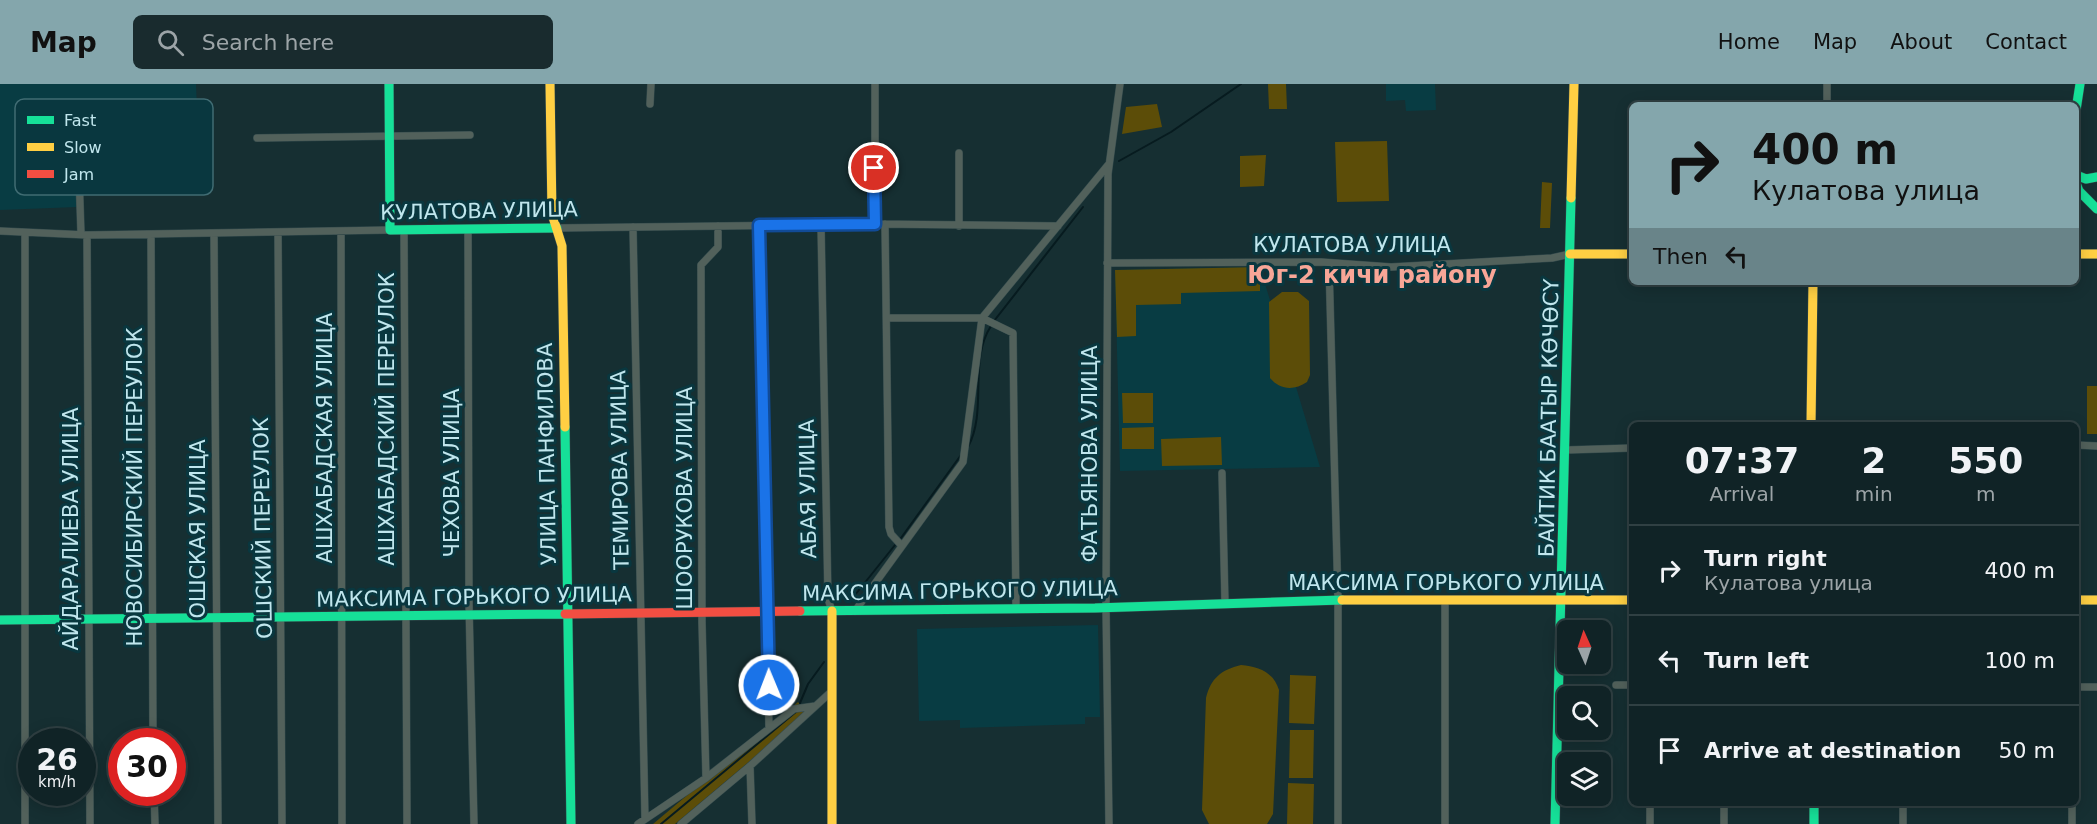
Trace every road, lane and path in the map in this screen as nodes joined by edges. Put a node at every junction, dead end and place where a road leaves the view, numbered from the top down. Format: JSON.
{"nodes":[{"id":1,"x":389,"y":84,"type":"edge"},
{"id":2,"x":550,"y":84,"type":"edge"},
{"id":3,"x":651,"y":84,"type":"edge"},
{"id":4,"x":875,"y":84,"type":"edge"},
{"id":5,"x":1120,"y":84,"type":"edge"},
{"id":6,"x":1574,"y":84,"type":"edge"},
{"id":7,"x":1827,"y":84,"type":"edge"},
{"id":8,"x":2080,"y":84,"type":"edge"},
{"id":9,"x":1827,"y":102,"type":"edge"},
{"id":10,"x":2077,"y":102,"type":"edge"},
{"id":11,"x":650,"y":104,"type":"dead end"},
{"id":12,"x":470,"y":135,"type":"dead end"},
{"id":13,"x":389,"y":136,"type":"junction"},
{"id":14,"x":258,"y":138,"type":"dead end"},
{"id":15,"x":959,"y":153,"type":"dead end"},
{"id":16,"x":1108,"y":165,"type":"junction"},
{"id":17,"x":2079,"y":176,"type":"edge"},
{"id":18,"x":2097,"y":177,"type":"edge"},
{"id":19,"x":2079,"y":191,"type":"edge"},
{"id":20,"x":81,"y":195,"type":"edge"},
{"id":21,"x":2097,"y":209,"type":"edge"},
{"id":22,"x":875,"y":224,"type":"junction"},
{"id":23,"x":885,"y":224,"type":"junction"},
{"id":24,"x":759,"y":225,"type":"junction"},
{"id":25,"x":821,"y":225,"type":"junction"},
{"id":26,"x":718,"y":226,"type":"junction"},
{"id":27,"x":959,"y":226,"type":"junction"},
{"id":28,"x":1058,"y":226,"type":"junction"},
{"id":29,"x":633,"y":227,"type":"junction"},
{"id":30,"x":557,"y":228,"type":"junction"},
{"id":31,"x":468,"y":229,"type":"junction"},
{"id":32,"x":390,"y":230,"type":"junction"},
{"id":33,"x":404,"y":230,"type":"junction"},
{"id":34,"x":0,"y":231,"type":"edge"},
{"id":35,"x":341,"y":231,"type":"junction"},
{"id":36,"x":25,"y":232,"type":"junction"},
{"id":37,"x":278,"y":232,"type":"junction"},
{"id":38,"x":214,"y":233,"type":"junction"},
{"id":39,"x":151,"y":234,"type":"junction"},
{"id":40,"x":84,"y":235,"type":"junction"},
{"id":41,"x":1570,"y":254,"type":"junction"},
{"id":42,"x":1629,"y":254,"type":"edge"},
{"id":43,"x":2079,"y":254,"type":"edge"},
{"id":44,"x":2097,"y":254,"type":"edge"},
{"id":45,"x":1107,"y":263,"type":"junction"},
{"id":46,"x":1329,"y":263,"type":"junction"},
{"id":47,"x":1813,"y":285,"type":"edge"},
{"id":48,"x":887,"y":318,"type":"junction"},
{"id":49,"x":982,"y":318,"type":"junction"},
{"id":50,"x":1811,"y":422,"type":"edge"},
{"id":51,"x":2079,"y":445,"type":"edge"},
{"id":52,"x":2097,"y":446,"type":"edge"},
{"id":53,"x":1629,"y":448,"type":"edge"},
{"id":54,"x":1566,"y":450,"type":"junction"},
{"id":55,"x":1222,"y":473,"type":"dead end"},
{"id":56,"x":901,"y":545,"type":"junction"},
{"id":57,"x":1338,"y":600,"type":"junction"},
{"id":58,"x":1445,"y":600,"type":"junction"},
{"id":59,"x":1560,"y":600,"type":"junction"},
{"id":60,"x":1629,"y":600,"type":"edge"},
{"id":61,"x":2079,"y":600,"type":"edge"},
{"id":62,"x":2097,"y":600,"type":"edge"},
{"id":63,"x":1225,"y":603,"type":"junction"},
{"id":64,"x":1106,"y":607,"type":"junction"},
{"id":65,"x":1016,"y":609,"type":"junction"},
{"id":66,"x":832,"y":611,"type":"junction"},
{"id":67,"x":855,"y":611,"type":"junction"},
{"id":68,"x":767,"y":612,"type":"junction"},
{"id":69,"x":702,"y":613,"type":"junction"},
{"id":70,"x":639,"y":614,"type":"junction"},
{"id":71,"x":568,"y":615,"type":"junction"},
{"id":72,"x":404,"y":616,"type":"junction"},
{"id":73,"x":470,"y":616,"type":"junction"},
{"id":74,"x":280,"y":617,"type":"junction"},
{"id":75,"x":343,"y":617,"type":"junction"},
{"id":76,"x":151,"y":618,"type":"junction"},
{"id":77,"x":215,"y":618,"type":"junction"},
{"id":78,"x":87,"y":619,"type":"junction"},
{"id":79,"x":0,"y":620,"type":"edge"},
{"id":80,"x":26,"y":620,"type":"junction"},
{"id":81,"x":1616,"y":685,"type":"dead end"},
{"id":82,"x":1629,"y":685,"type":"edge"},
{"id":83,"x":2079,"y":687,"type":"edge"},
{"id":84,"x":2097,"y":687,"type":"edge"},
{"id":85,"x":832,"y":691,"type":"junction"},
{"id":86,"x":815,"y":706,"type":"junction"},
{"id":87,"x":153,"y":728,"type":"edge"},
{"id":88,"x":770,"y":728,"type":"junction"},
{"id":89,"x":750,"y":766,"type":"junction"},
{"id":90,"x":706,"y":778,"type":"junction"},
{"id":91,"x":154,"y":806,"type":"edge"},
{"id":92,"x":1650,"y":806,"type":"edge"},
{"id":93,"x":1724,"y":806,"type":"edge"},
{"id":94,"x":1814,"y":806,"type":"edge"},
{"id":95,"x":1903,"y":806,"type":"edge"},
{"id":96,"x":2072,"y":806,"type":"edge"},
{"id":97,"x":641,"y":822,"type":"edge"},
{"id":98,"x":25,"y":824,"type":"edge"},
{"id":99,"x":90,"y":824,"type":"edge"},
{"id":100,"x":154,"y":824,"type":"edge"},
{"id":101,"x":218,"y":824,"type":"edge"},
{"id":102,"x":282,"y":824,"type":"edge"},
{"id":103,"x":342,"y":824,"type":"edge"},
{"id":104,"x":407,"y":824,"type":"edge"},
{"id":105,"x":474,"y":824,"type":"edge"},
{"id":106,"x":571,"y":824,"type":"edge"},
{"id":107,"x":681,"y":824,"type":"edge"},
{"id":108,"x":752,"y":824,"type":"edge"},
{"id":109,"x":832,"y":824,"type":"edge"},
{"id":110,"x":1109,"y":824,"type":"edge"},
{"id":111,"x":1338,"y":824,"type":"edge"},
{"id":112,"x":1445,"y":824,"type":"edge"},
{"id":113,"x":1555,"y":824,"type":"edge"},
{"id":114,"x":1650,"y":824,"type":"edge"},
{"id":115,"x":1724,"y":824,"type":"edge"},
{"id":116,"x":1814,"y":824,"type":"edge"},
{"id":117,"x":1903,"y":824,"type":"edge"},
{"id":118,"x":2072,"y":824,"type":"edge"}],
"edges":[{"from":1,"to":13,"type":"main road"},
{"from":2,"to":30,"type":"main road","name":"УЛИЦА ПАНФИЛОВА"},
{"from":3,"to":11,"type":"street"},
{"from":4,"to":22,"type":"street"},
{"from":5,"to":16,"type":"street","name":"ФАТЬЯНОВА УЛИЦА"},
{"from":6,"to":41,"type":"main road","name":"БАЙТИК БААТЫР КӨЧӨСҮ"},
{"from":7,"to":9,"type":"street"},
{"from":8,"to":10,"type":"main road"},
{"from":12,"to":13,"type":"street"},
{"from":13,"to":14,"type":"street"},
{"from":13,"to":32,"type":"main road"},
{"from":15,"to":27,"type":"street"},
{"from":16,"to":28,"type":"street"},
{"from":16,"to":45,"type":"street","name":"ФАТЬЯНОВА УЛИЦА"},
{"from":17,"to":18,"type":"main road"},
{"from":19,"to":21,"type":"main road"},
{"from":20,"to":40,"type":"street","name":"АЙДАРАЛИЕВА УЛИЦА"},
{"from":22,"to":23,"type":"street","name":"КУЛАТОВА УЛИЦА"},
{"from":22,"to":25,"type":"street","name":"КУЛАТОВА УЛИЦА"},
{"from":23,"to":27,"type":"street","name":"КУЛАТОВА УЛИЦА"},
{"from":23,"to":48,"type":"street"},
{"from":24,"to":25,"type":"street","name":"КУЛАТОВА УЛИЦА"},
{"from":24,"to":26,"type":"street","name":"КУЛАТОВА УЛИЦА"},
{"from":24,"to":68,"type":"street"},
{"from":25,"to":66,"type":"street","name":"АБАЯ УЛИЦА"},
{"from":26,"to":29,"type":"street","name":"КУЛАТОВА УЛИЦА"},
{"from":26,"to":69,"type":"street","name":"ШООРУКОВА УЛИЦА"},
{"from":27,"to":28,"type":"street","name":"КУЛАТОВА УЛИЦА"},
{"from":28,"to":49,"type":"street"},
{"from":29,"to":30,"type":"street","name":"КУЛАТОВА УЛИЦА"},
{"from":29,"to":70,"type":"street","name":"ТЕМИРОВА УЛИЦА"},
{"from":30,"to":31,"type":"main road","name":"КУЛАТОВА УЛИЦА"},
{"from":30,"to":71,"type":"main road","name":"УЛИЦА ПАНФИЛОВА"},
{"from":31,"to":33,"type":"main road","name":"КУЛАТОВА УЛИЦА"},
{"from":31,"to":73,"type":"street","name":"ЧЕХОВА УЛИЦА"},
{"from":32,"to":33,"type":"main road","name":"КУЛАТОВА УЛИЦА"},
{"from":32,"to":35,"type":"street","name":"КУЛАТОВА УЛИЦА"},
{"from":33,"to":72,"type":"street","name":"АШХАБАДСКИЙ ПЕРЕУЛОК"},
{"from":34,"to":36,"type":"street","name":"КУЛАТОВА УЛИЦА"},
{"from":35,"to":37,"type":"street","name":"КУЛАТОВА УЛИЦА"},
{"from":35,"to":75,"type":"street","name":"АШХАБАДСКАЯ УЛИЦА"},
{"from":36,"to":40,"type":"street","name":"КУЛАТОВА УЛИЦА"},
{"from":36,"to":80,"type":"street"},
{"from":37,"to":38,"type":"street","name":"КУЛАТОВА УЛИЦА"},
{"from":37,"to":74,"type":"street","name":"ОШСКИЙ ПЕРЕУЛОК"},
{"from":38,"to":39,"type":"street","name":"КУЛАТОВА УЛИЦА"},
{"from":38,"to":77,"type":"street","name":"ОШСКАЯ УЛИЦА"},
{"from":39,"to":40,"type":"street","name":"КУЛАТОВА УЛИЦА"},
{"from":39,"to":76,"type":"street","name":"НОВОСИБИРСКИЙ ПЕРЕУЛОК"},
{"from":40,"to":78,"type":"street","name":"АЙДАРАЛИЕВА УЛИЦА"},
{"from":41,"to":42,"type":"main road","name":"КУЛАТОВА УЛИЦА"},
{"from":41,"to":46,"type":"street","name":"КУЛАТОВА УЛИЦА"},
{"from":41,"to":54,"type":"main road","name":"БАЙТИК БААТЫР КӨЧӨСҮ"},
{"from":43,"to":44,"type":"main road"},
{"from":45,"to":46,"type":"street","name":"КУЛАТОВА УЛИЦА"},
{"from":45,"to":64,"type":"street","name":"ФАТЬЯНОВА УЛИЦА"},
{"from":46,"to":57,"type":"street"},
{"from":47,"to":50,"type":"main road"},
{"from":48,"to":49,"type":"street"},
{"from":48,"to":56,"type":"street"},
{"from":49,"to":56,"type":"street"},
{"from":49,"to":65,"type":"street"},
{"from":51,"to":52,"type":"street"},
{"from":53,"to":54,"type":"street"},
{"from":54,"to":59,"type":"main road","name":"БАЙТИК БААТЫР КӨЧӨСҮ"},
{"from":55,"to":63,"type":"street"},
{"from":56,"to":67,"type":"street"},
{"from":57,"to":58,"type":"main road","name":"МАКСИМА ГОРЬКОГО УЛИЦА"},
{"from":57,"to":63,"type":"main road","name":"МАКСИМА ГОРЬКОГО УЛИЦА"},
{"from":57,"to":111,"type":"street"},
{"from":58,"to":59,"type":"main road","name":"МАКСИМА ГОРЬКОГО УЛИЦА"},
{"from":58,"to":112,"type":"street"},
{"from":59,"to":60,"type":"main road","name":"МАКСИМА ГОРЬКОГО УЛИЦА"},
{"from":59,"to":113,"type":"main road","name":"БАЙТИК БААТЫР КӨЧӨСҮ"},
{"from":61,"to":62,"type":"main road"},
{"from":63,"to":64,"type":"main road","name":"МАКСИМА ГОРЬКОГО УЛИЦА"},
{"from":64,"to":65,"type":"main road","name":"МАКСИМА ГОРЬКОГО УЛИЦА"},
{"from":64,"to":110,"type":"street","name":"ФАТЬЯНОВА УЛИЦА"},
{"from":65,"to":67,"type":"main road","name":"МАКСИМА ГОРЬКОГО УЛИЦА"},
{"from":66,"to":67,"type":"main road","name":"МАКСИМА ГОРЬКОГО УЛИЦА"},
{"from":66,"to":68,"type":"main road","name":"МАКСИМА ГОРЬКОГО УЛИЦА"},
{"from":66,"to":85,"type":"main road","name":"АБАЯ УЛИЦА"},
{"from":68,"to":69,"type":"main road","name":"МАКСИМА ГОРЬКОГО УЛИЦА"},
{"from":68,"to":88,"type":"street"},
{"from":69,"to":70,"type":"main road","name":"МАКСИМА ГОРЬКОГО УЛИЦА"},
{"from":69,"to":90,"type":"street","name":"ШООРУКОВА УЛИЦА"},
{"from":70,"to":71,"type":"main road","name":"МАКСИМА ГОРЬКОГО УЛИЦА"},
{"from":70,"to":97,"type":"street","name":"ТЕМИРОВА УЛИЦА"},
{"from":71,"to":73,"type":"main road","name":"МАКСИМА ГОРЬКОГО УЛИЦА"},
{"from":71,"to":106,"type":"main road","name":"УЛИЦА ПАНФИЛОВА"},
{"from":72,"to":73,"type":"main road","name":"МАКСИМА ГОРЬКОГО УЛИЦА"},
{"from":72,"to":75,"type":"main road","name":"МАКСИМА ГОРЬКОГО УЛИЦА"},
{"from":72,"to":104,"type":"street","name":"АШХАБАДСКИЙ ПЕРЕУЛОК"},
{"from":73,"to":105,"type":"street","name":"ЧЕХОВА УЛИЦА"},
{"from":74,"to":75,"type":"main road","name":"МАКСИМА ГОРЬКОГО УЛИЦА"},
{"from":74,"to":77,"type":"main road","name":"МАКСИМА ГОРЬКОГО УЛИЦА"},
{"from":74,"to":102,"type":"street","name":"ОШСКИЙ ПЕРЕУЛОК"},
{"from":75,"to":103,"type":"street","name":"АШХАБАДСКАЯ УЛИЦА"},
{"from":76,"to":77,"type":"main road","name":"МАКСИМА ГОРЬКОГО УЛИЦА"},
{"from":76,"to":78,"type":"main road","name":"МАКСИМА ГОРЬКОГО УЛИЦА"},
{"from":76,"to":87,"type":"street","name":"НОВОСИБИРСКИЙ ПЕРЕУЛОК"},
{"from":77,"to":101,"type":"street","name":"ОШСКАЯ УЛИЦА"},
{"from":78,"to":80,"type":"main road","name":"МАКСИМА ГОРЬКОГО УЛИЦА"},
{"from":78,"to":99,"type":"street","name":"АЙДАРАЛИЕВА УЛИЦА"},
{"from":79,"to":80,"type":"main road","name":"МАКСИМА ГОРЬКОГО УЛИЦА"},
{"from":80,"to":98,"type":"street"},
{"from":81,"to":82,"type":"street"},
{"from":83,"to":84,"type":"street"},
{"from":85,"to":86,"type":"street"},
{"from":85,"to":109,"type":"main road","name":"АБАЯ УЛИЦА"},
{"from":86,"to":88,"type":"street"},
{"from":86,"to":89,"type":"street"},
{"from":88,"to":90,"type":"street"},
{"from":89,"to":107,"type":"street"},
{"from":89,"to":108,"type":"street"},
{"from":90,"to":97,"type":"street"},
{"from":91,"to":100,"type":"street"},
{"from":92,"to":114,"type":"street"},
{"from":93,"to":115,"type":"street"},
{"from":94,"to":116,"type":"main road"},
{"from":95,"to":117,"type":"street"},
{"from":96,"to":118,"type":"street"}]}
